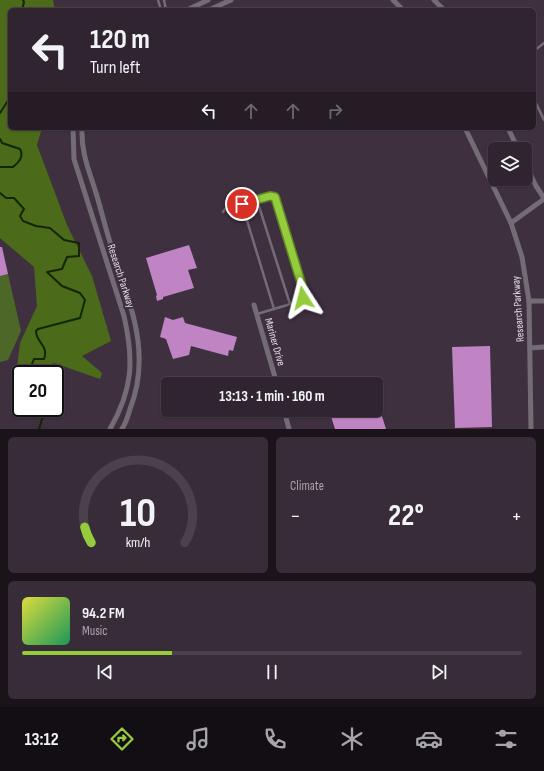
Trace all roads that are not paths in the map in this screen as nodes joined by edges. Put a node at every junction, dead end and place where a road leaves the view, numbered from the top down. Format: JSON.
{"nodes":[{"id":1,"x":208,"y":0,"type":"edge"},
{"id":2,"x":231,"y":0,"type":"edge"},
{"id":3,"x":393,"y":0,"type":"edge"},
{"id":4,"x":434,"y":0,"type":"edge"},
{"id":5,"x":191,"y":8,"type":"edge"},
{"id":6,"x":213,"y":8,"type":"edge"},
{"id":7,"x":401,"y":8,"type":"edge"},
{"id":8,"x":442,"y":8,"type":"edge"},
{"id":9,"x":544,"y":43,"type":"edge"},
{"id":10,"x":536,"y":49,"type":"edge"},
{"id":11,"x":536,"y":104,"type":"edge"},
{"id":12,"x":544,"y":120,"type":"edge"},
{"id":13,"x":73,"y":130,"type":"edge"},
{"id":14,"x":82,"y":130,"type":"edge"},
{"id":15,"x":466,"y":130,"type":"edge"},
{"id":16,"x":509,"y":130,"type":"edge"},
{"id":17,"x":515,"y":142,"type":"edge"},
{"id":18,"x":532,"y":178,"type":"edge"},
{"id":19,"x":544,"y":199,"type":"edge"},
{"id":20,"x":257,"y":200,"type":"junction"},
{"id":21,"x":242,"y":204,"type":"junction"},
{"id":22,"x":223,"y":212,"type":"dead end"},
{"id":23,"x":511,"y":223,"type":"junction"},
{"id":24,"x":116,"y":259,"type":"junction"},
{"id":25,"x":106,"y":262,"type":"junction"},
{"id":26,"x":529,"y":301,"type":"junction"},
{"id":27,"x":544,"y":301,"type":"edge"},
{"id":28,"x":290,"y":304,"type":"junction"},
{"id":29,"x":254,"y":305,"type":"dead end"},
{"id":30,"x":274,"y":308,"type":"junction"},
{"id":31,"x":256,"y":314,"type":"junction"},
{"id":32,"x":544,"y":347,"type":"edge"},
{"id":33,"x":530,"y":348,"type":"junction"},
{"id":34,"x":131,"y":356,"type":"junction"},
{"id":35,"x":140,"y":356,"type":"junction"},
{"id":36,"x":275,"y":377,"type":"edge"},
{"id":37,"x":286,"y":417,"type":"edge"},
{"id":38,"x":110,"y":429,"type":"edge"},
{"id":39,"x":122,"y":429,"type":"edge"},
{"id":40,"x":289,"y":429,"type":"edge"},
{"id":41,"x":531,"y":429,"type":"edge"}],
"edges":[{"from":1,"to":5,"type":"street"},
{"from":2,"to":6,"type":"street"},
{"from":3,"to":7,"type":"street"},
{"from":4,"to":8,"type":"street"},
{"from":9,"to":10,"type":"lane"},
{"from":11,"to":12,"type":"lane"},
{"from":13,"to":25,"type":"street","name":"Research Parkway"},
{"from":14,"to":24,"type":"street","name":"Research Parkway"},
{"from":15,"to":23,"type":"street","name":"Research Parkway"},
{"from":16,"to":17,"type":"street"},
{"from":18,"to":19,"type":"street"},
{"from":19,"to":23,"type":"street"},
{"from":20,"to":21,"type":"lane"},
{"from":20,"to":28,"type":"lane"},
{"from":20,"to":28,"type":"lane"},
{"from":21,"to":22,"type":"lane"},
{"from":21,"to":30,"type":"lane"},
{"from":23,"to":26,"type":"street","name":"Research Parkway"},
{"from":24,"to":25,"type":"street"},
{"from":24,"to":35,"type":"street","name":"Research Parkway"},
{"from":25,"to":34,"type":"street","name":"Research Parkway"},
{"from":26,"to":27,"type":"street"},
{"from":26,"to":33,"type":"street","name":"Research Parkway"},
{"from":28,"to":30,"type":"lane"},
{"from":29,"to":31,"type":"street","name":"Mariner Drive"},
{"from":30,"to":31,"type":"lane"},
{"from":31,"to":36,"type":"street","name":"Mariner Drive"},
{"from":32,"to":33,"type":"street"},
{"from":33,"to":41,"type":"street","name":"Research Parkway"},
{"from":34,"to":35,"type":"street"},
{"from":34,"to":38,"type":"street","name":"Research Parkway"},
{"from":35,"to":39,"type":"street","name":"Research Parkway"},
{"from":37,"to":40,"type":"street"}]}
